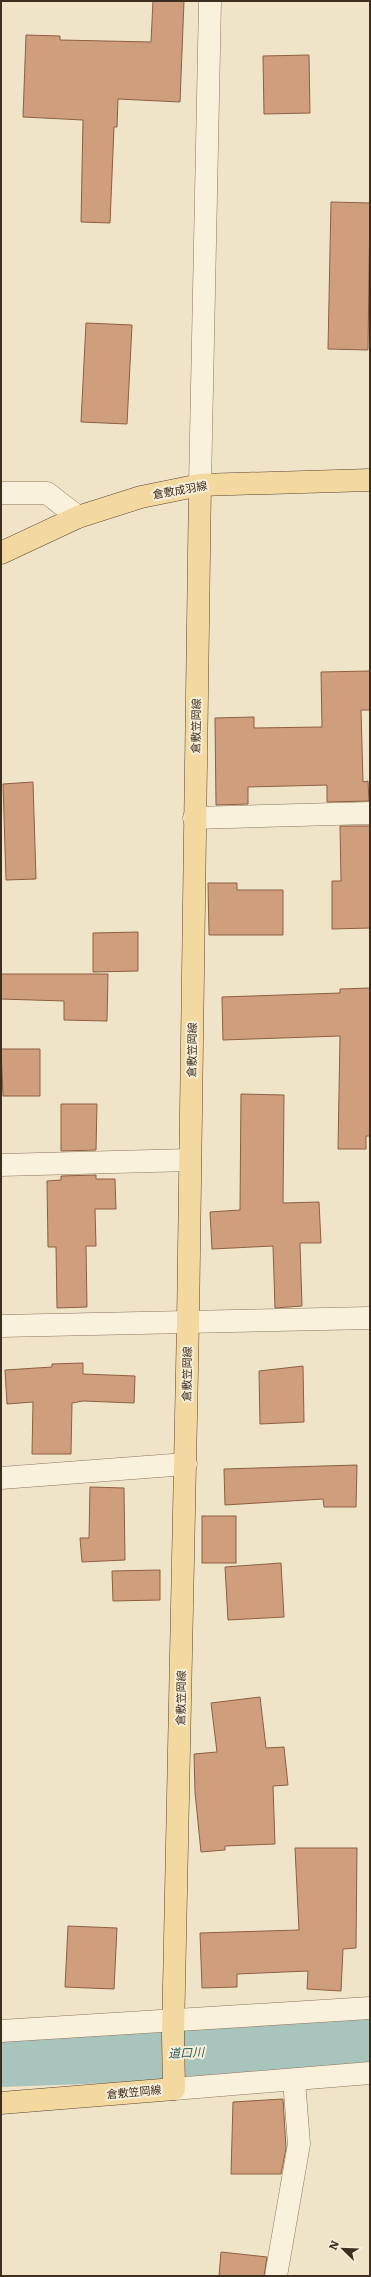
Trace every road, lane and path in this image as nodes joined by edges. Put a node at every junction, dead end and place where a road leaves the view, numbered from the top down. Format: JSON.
{"nodes":[{"id":1,"x":210,"y":1,"type":"edge"},
{"id":2,"x":370,"y":480,"type":"edge"},
{"id":3,"x":200,"y":485,"type":"junction"},
{"id":4,"x":1,"y":493,"type":"edge"},
{"id":5,"x":78,"y":517,"type":"junction"},
{"id":6,"x":1,"y":553,"type":"edge"},
{"id":7,"x":370,"y":813,"type":"edge"},
{"id":8,"x":194,"y":818,"type":"junction"},
{"id":9,"x":190,"y":1160,"type":"junction"},
{"id":10,"x":1,"y":1165,"type":"edge"},
{"id":11,"x":370,"y":1318,"type":"edge"},
{"id":12,"x":188,"y":1322,"type":"junction"},
{"id":13,"x":1,"y":1326,"type":"edge"},
{"id":14,"x":186,"y":1464,"type":"junction"},
{"id":15,"x":1,"y":1478,"type":"edge"},
{"id":16,"x":370,"y":2008,"type":"edge"},
{"id":17,"x":174,"y":2027,"type":"junction"},
{"id":18,"x":1,"y":2031,"type":"edge"},
{"id":19,"x":370,"y":2073,"type":"edge"},
{"id":20,"x":294,"y":2080,"type":"junction"},
{"id":21,"x":175,"y":2082,"type":"junction"},
{"id":22,"x":1,"y":2103,"type":"edge"},
{"id":23,"x":276,"y":2276,"type":"edge"}],
"edges":[{"from":1,"to":3,"type":"street"},
{"from":2,"to":3,"type":"main road","name":"倉敷成羽線"},
{"from":3,"to":5,"type":"main road","name":"倉敷成羽線"},
{"from":3,"to":8,"type":"main road","name":"倉敷笠岡線"},
{"from":4,"to":5,"type":"street"},
{"from":5,"to":6,"type":"main road","name":"倉敷成羽線"},
{"from":7,"to":8,"type":"street"},
{"from":8,"to":9,"type":"main road","name":"倉敷笠岡線"},
{"from":9,"to":10,"type":"street"},
{"from":9,"to":12,"type":"main road","name":"倉敷笠岡線"},
{"from":11,"to":12,"type":"street"},
{"from":12,"to":13,"type":"street"},
{"from":12,"to":14,"type":"main road","name":"倉敷笠岡線"},
{"from":14,"to":15,"type":"street"},
{"from":14,"to":17,"type":"main road","name":"倉敷笠岡線"},
{"from":16,"to":17,"type":"street"},
{"from":17,"to":18,"type":"street"},
{"from":17,"to":21,"type":"main road","name":"倉敷笠岡線"},
{"from":19,"to":20,"type":"street"},
{"from":20,"to":21,"type":"street"},
{"from":20,"to":23,"type":"street"},
{"from":21,"to":22,"type":"main road","name":"倉敷笠岡線"}]}
